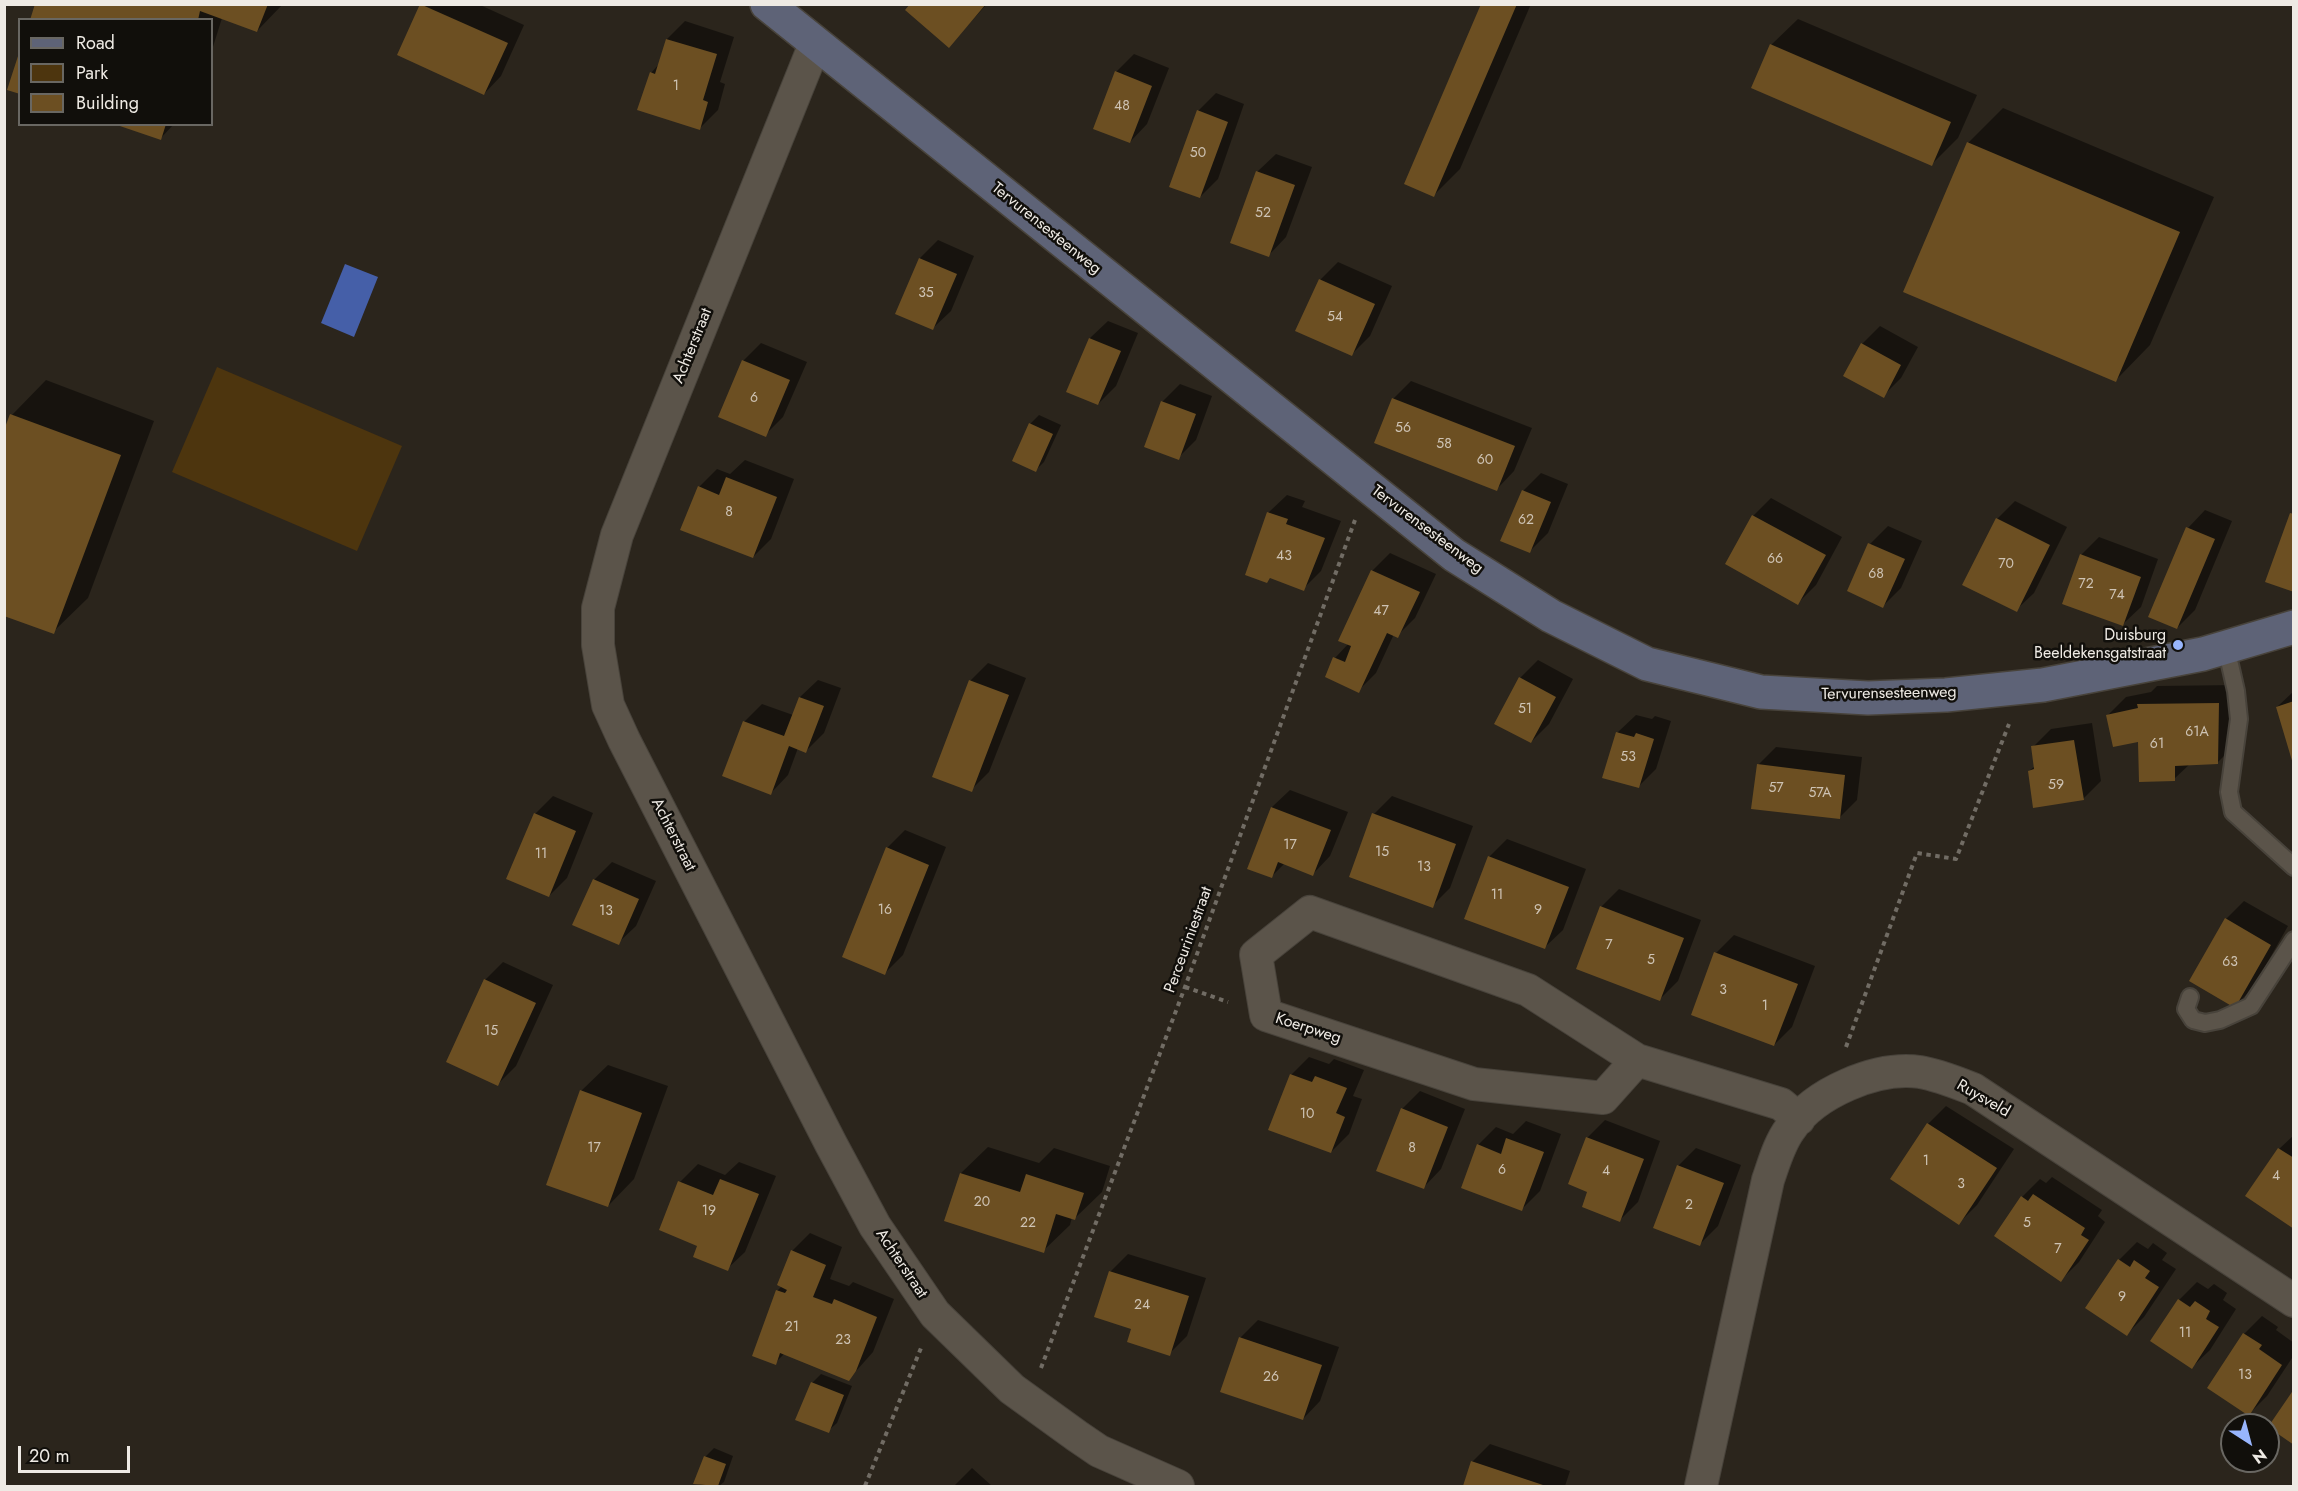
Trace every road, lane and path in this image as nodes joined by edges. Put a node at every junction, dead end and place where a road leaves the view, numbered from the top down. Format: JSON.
{"nodes":[{"id":1,"x":767,"y":4,"type":"edge"},
{"id":2,"x":815,"y":44,"type":"junction"},
{"id":3,"x":1367,"y":485,"type":"junction"},
{"id":4,"x":2294,"y":627,"type":"edge"},
{"id":5,"x":2226,"y":647,"type":"junction"},
{"id":6,"x":2023,"y":687,"type":"junction"},
{"id":7,"x":2294,"y":867,"type":"edge"},
{"id":8,"x":2294,"y":940,"type":"edge"},
{"id":9,"x":2190,"y":997,"type":"dead end"},
{"id":10,"x":1637,"y":1060,"type":"junction"},
{"id":11,"x":1828,"y":1095,"type":"junction"},
{"id":12,"x":1799,"y":1119,"type":"junction"},
{"id":13,"x":2294,"y":1301,"type":"edge"},
{"id":14,"x":935,"y":1314,"type":"junction"},
{"id":15,"x":1028,"y":1401,"type":"junction"},
{"id":16,"x":865,"y":1486,"type":"edge"},
{"id":17,"x":1178,"y":1486,"type":"edge"},
{"id":18,"x":1701,"y":1486,"type":"edge"}],
"edges":[{"from":1,"to":2,"type":"street","name":"Tervurensesteenweg"},
{"from":2,"to":3,"type":"street","name":"Tervurensesteenweg"},
{"from":2,"to":14,"type":"street","name":"Achterstraat"},
{"from":3,"to":6,"type":"street","name":"Tervurensesteenweg"},
{"from":3,"to":15,"type":"path","name":"Perceuriniestraat"},
{"from":4,"to":5,"type":"street","name":"Tervurensesteenweg"},
{"from":5,"to":6,"type":"street","name":"Tervurensesteenweg"},
{"from":5,"to":7,"type":"lane"},
{"from":6,"to":11,"type":"path"},
{"from":8,"to":9,"type":"lane"},
{"from":10,"to":10,"type":"street","name":"Koerpweg"},
{"from":10,"to":12,"type":"street","name":"Koerpweg"},
{"from":11,"to":12,"type":"street","name":"Ruysveld"},
{"from":11,"to":13,"type":"street","name":"Ruysveld"},
{"from":12,"to":18,"type":"street","name":"Ruysveld"},
{"from":14,"to":15,"type":"street","name":"Achterstraat"},
{"from":14,"to":16,"type":"path"},
{"from":15,"to":17,"type":"street","name":"Achterstraat"}]}
